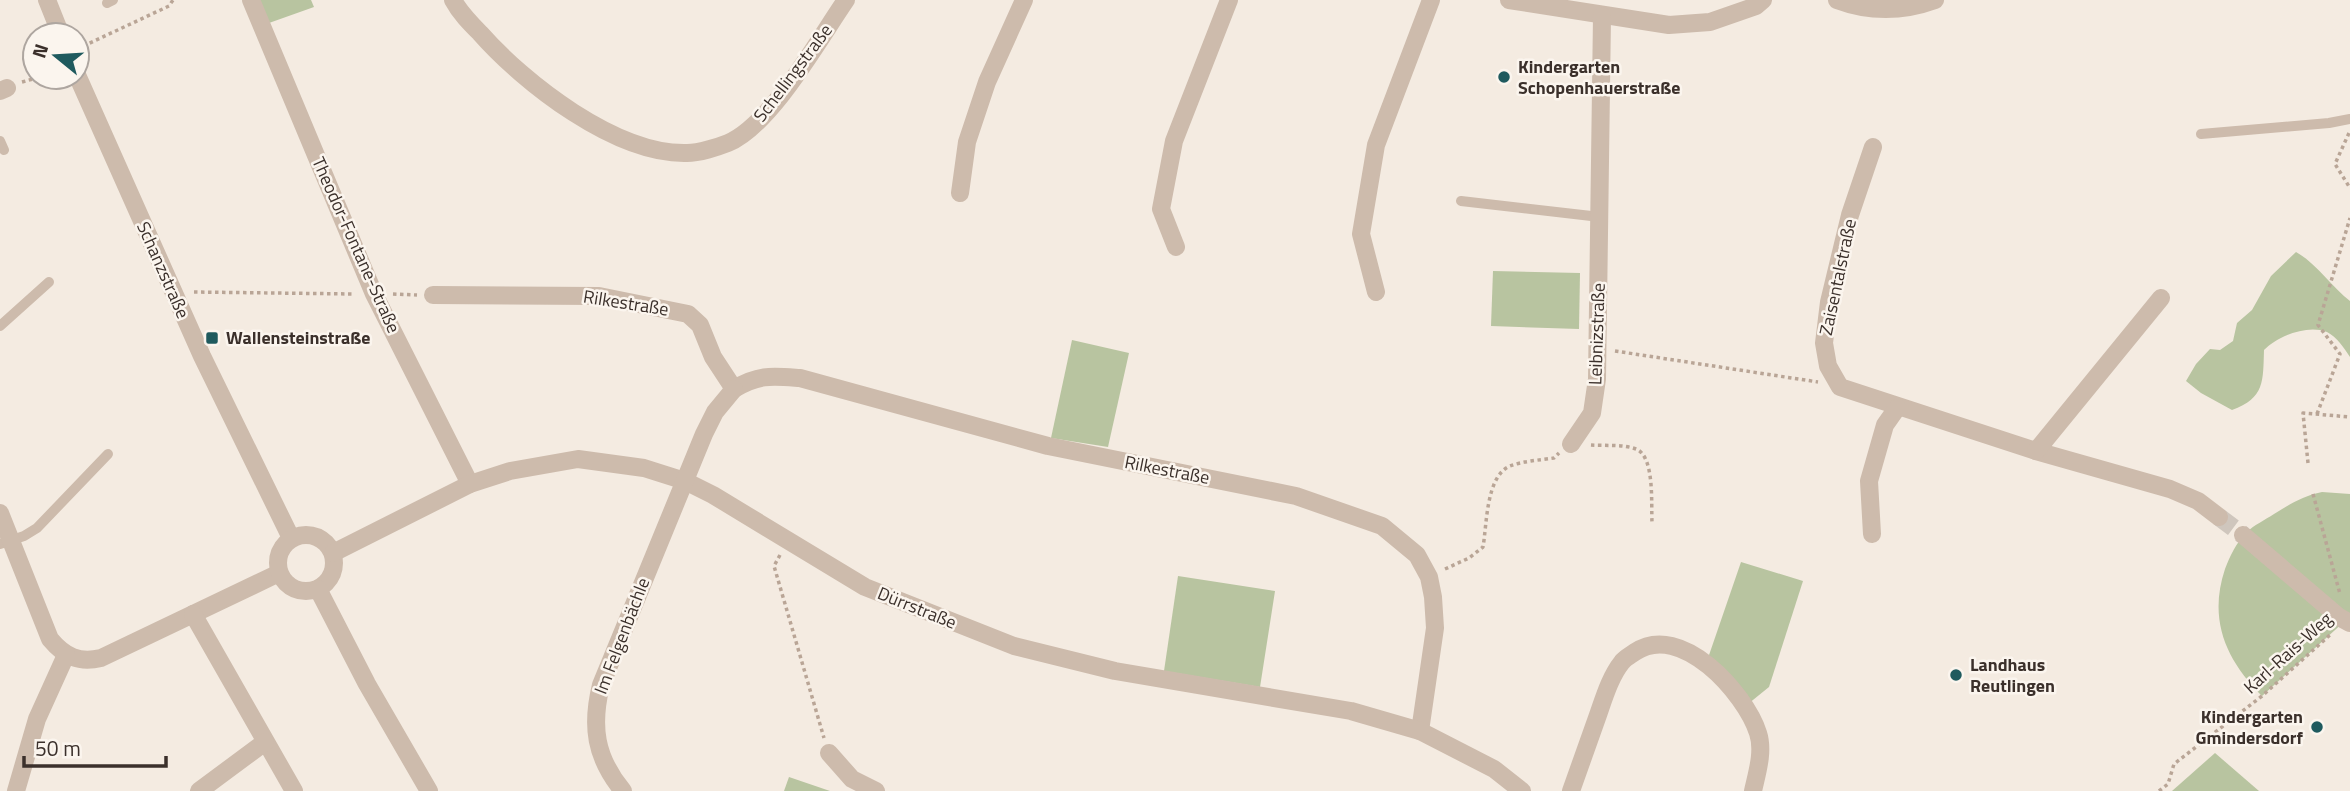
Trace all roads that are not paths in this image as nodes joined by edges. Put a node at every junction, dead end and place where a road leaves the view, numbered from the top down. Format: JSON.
{"nodes":[{"id":1,"x":47,"y":0,"type":"edge"},
{"id":2,"x":251,"y":0,"type":"edge"},
{"id":3,"x":453,"y":0,"type":"edge"},
{"id":4,"x":846,"y":0,"type":"edge"},
{"id":5,"x":1024,"y":0,"type":"edge"},
{"id":6,"x":1229,"y":0,"type":"edge"},
{"id":7,"x":1431,"y":0,"type":"edge"},
{"id":8,"x":1509,"y":0,"type":"edge"},
{"id":9,"x":1763,"y":0,"type":"edge"},
{"id":10,"x":1836,"y":0,"type":"edge"},
{"id":11,"x":1935,"y":0,"type":"edge"},
{"id":12,"x":1546,"y":3,"type":"edge"},
{"id":13,"x":1602,"y":16,"type":"junction"},
{"id":14,"x":55,"y":21,"type":"edge"},
{"id":15,"x":84,"y":91,"type":"edge"},
{"id":16,"x":2350,"y":119,"type":"edge"},
{"id":17,"x":2201,"y":134,"type":"dead end"},
{"id":18,"x":1873,"y":147,"type":"dead end"},
{"id":19,"x":960,"y":193,"type":"dead end"},
{"id":20,"x":1461,"y":201,"type":"dead end"},
{"id":21,"x":1600,"y":217,"type":"junction"},
{"id":22,"x":1177,"y":247,"type":"dead end"},
{"id":23,"x":49,"y":282,"type":"dead end"},
{"id":24,"x":1376,"y":292,"type":"dead end"},
{"id":25,"x":433,"y":295,"type":"road end"},
{"id":26,"x":2161,"y":298,"type":"dead end"},
{"id":27,"x":0,"y":326,"type":"edge"},
{"id":28,"x":734,"y":388,"type":"junction"},
{"id":29,"x":1897,"y":408,"type":"junction"},
{"id":30,"x":1571,"y":444,"type":"road end"},
{"id":31,"x":2036,"y":451,"type":"junction"},
{"id":32,"x":108,"y":454,"type":"dead end"},
{"id":33,"x":685,"y":481,"type":"junction"},
{"id":34,"x":470,"y":484,"type":"junction"},
{"id":35,"x":0,"y":513,"type":"edge"},
{"id":36,"x":2219,"y":517,"type":"tunnel mouth"},
{"id":37,"x":1872,"y":534,"type":"dead end"},
{"id":38,"x":2243,"y":536,"type":"tunnel mouth"},
{"id":39,"x":291,"y":538,"type":"junction"},
{"id":40,"x":6,"y":543,"type":"edge"},
{"id":41,"x":333,"y":552,"type":"junction"},
{"id":42,"x":279,"y":573,"type":"junction"},
{"id":43,"x":318,"y":589,"type":"junction"},
{"id":44,"x":193,"y":614,"type":"junction"},
{"id":45,"x":2348,"y":622,"type":"edge"},
{"id":46,"x":66,"y":655,"type":"junction"},
{"id":47,"x":1420,"y":730,"type":"junction"},
{"id":48,"x":265,"y":742,"type":"junction"},
{"id":49,"x":829,"y":753,"type":"road end"},
{"id":50,"x":16,"y":791,"type":"edge"},
{"id":51,"x":199,"y":791,"type":"edge"},
{"id":52,"x":294,"y":791,"type":"edge"},
{"id":53,"x":429,"y":791,"type":"edge"},
{"id":54,"x":623,"y":791,"type":"edge"},
{"id":55,"x":876,"y":791,"type":"edge"},
{"id":56,"x":1522,"y":791,"type":"edge"},
{"id":57,"x":1571,"y":791,"type":"edge"},
{"id":58,"x":1753,"y":791,"type":"edge"}],
"edges":[{"from":1,"to":14,"type":"street"},
{"from":2,"to":34,"type":"street","name":"Theodor-Fontane-Straße"},
{"from":3,"to":4,"type":"street","name":"Schellingstraße"},
{"from":5,"to":19,"type":"street"},
{"from":6,"to":22,"type":"street"},
{"from":7,"to":24,"type":"street"},
{"from":8,"to":12,"type":"street"},
{"from":9,"to":13,"type":"street"},
{"from":10,"to":11,"type":"street"},
{"from":12,"to":13,"type":"street"},
{"from":13,"to":21,"type":"street","name":"Leibnizstraße"},
{"from":15,"to":39,"type":"street","name":"Schanzstraße"},
{"from":16,"to":17,"type":"lane"},
{"from":18,"to":29,"type":"street","name":"Zaisentalstraße"},
{"from":20,"to":21,"type":"lane"},
{"from":21,"to":30,"type":"street","name":"Leibnizstraße"},
{"from":23,"to":27,"type":"lane"},
{"from":25,"to":28,"type":"street","name":"Rilkestraße"},
{"from":26,"to":31,"type":"street"},
{"from":28,"to":33,"type":"street"},
{"from":28,"to":47,"type":"street","name":"Rilkestraße"},
{"from":29,"to":31,"type":"street"},
{"from":29,"to":37,"type":"street"},
{"from":31,"to":36,"type":"street"},
{"from":32,"to":40,"type":"lane"},
{"from":33,"to":34,"type":"street","name":"Dürrstraße"},
{"from":33,"to":47,"type":"street","name":"Dürrstraße"},
{"from":33,"to":54,"type":"street","name":"Im Felgenbächle"},
{"from":34,"to":41,"type":"street","name":"Dürrstraße"},
{"from":35,"to":40,"type":"street"},
{"from":38,"to":45,"type":"street"},
{"from":39,"to":41,"type":"street"},
{"from":39,"to":42,"type":"street"},
{"from":40,"to":46,"type":"street"},
{"from":41,"to":43,"type":"street"},
{"from":42,"to":43,"type":"street"},
{"from":42,"to":44,"type":"street"},
{"from":43,"to":53,"type":"street"},
{"from":44,"to":46,"type":"street"},
{"from":44,"to":48,"type":"street"},
{"from":46,"to":50,"type":"street"},
{"from":47,"to":56,"type":"street","name":"Dürrstraße"},
{"from":48,"to":51,"type":"street"},
{"from":48,"to":52,"type":"street"},
{"from":49,"to":55,"type":"street"},
{"from":57,"to":58,"type":"street"}]}
